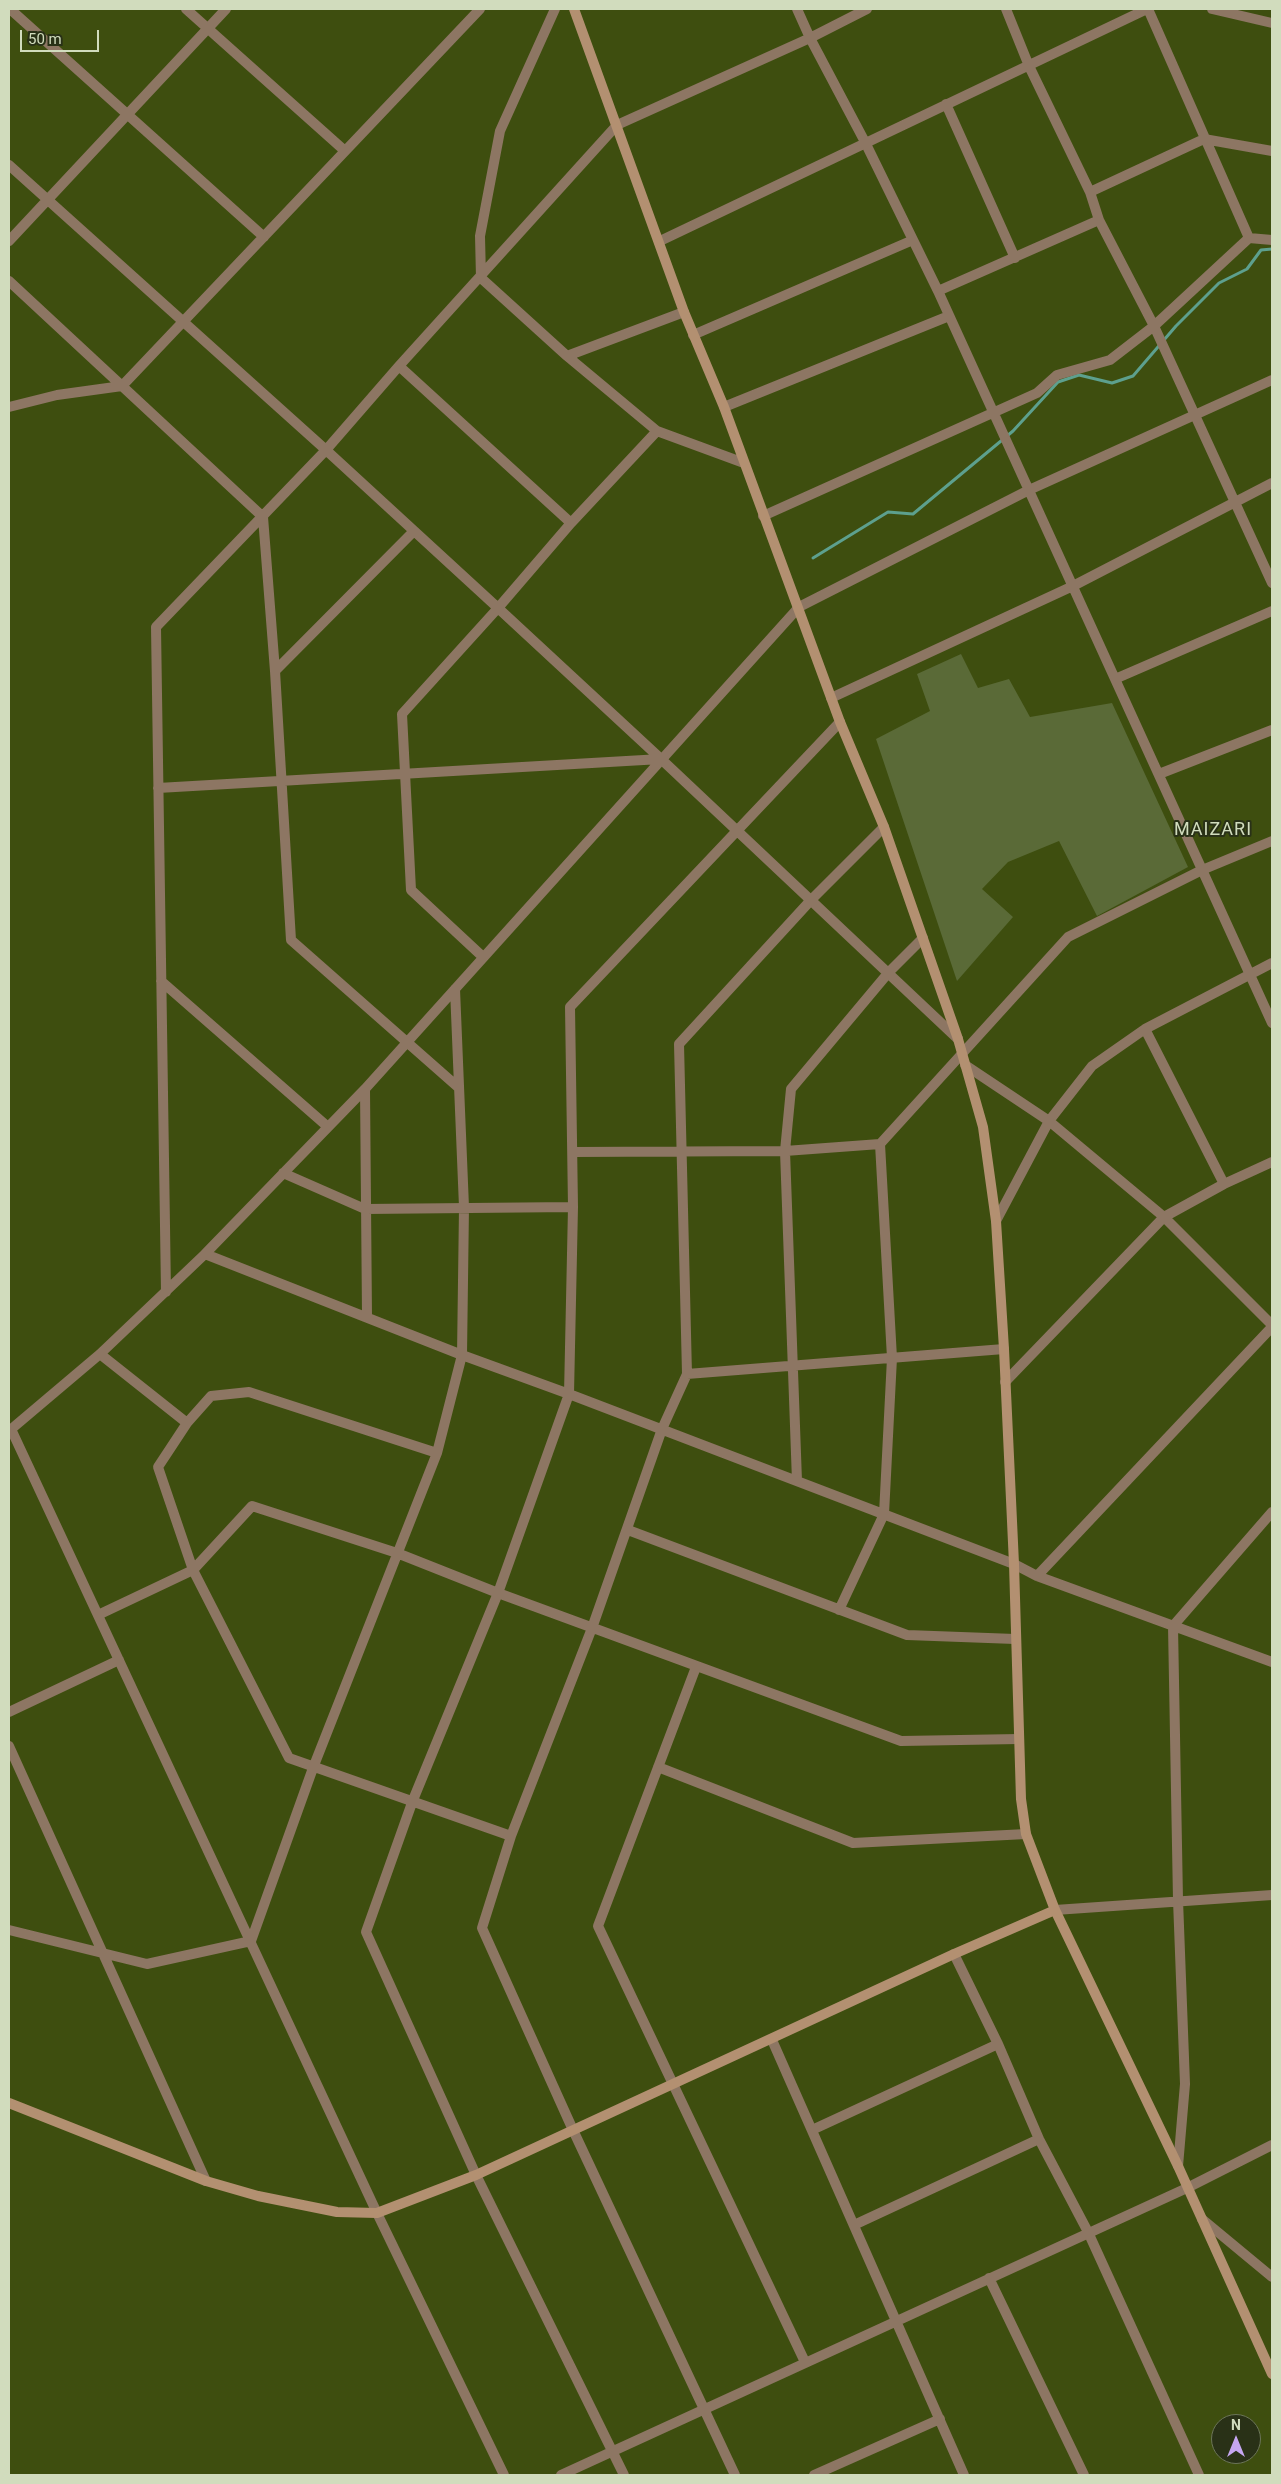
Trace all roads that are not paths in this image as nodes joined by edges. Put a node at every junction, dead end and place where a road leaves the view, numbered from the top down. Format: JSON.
{"nodes":[{"id":1,"x":10,"y":9,"type":"edge"},
{"id":2,"x":186,"y":9,"type":"edge"},
{"id":3,"x":226,"y":9,"type":"edge"},
{"id":4,"x":480,"y":9,"type":"edge"},
{"id":5,"x":555,"y":9,"type":"edge"},
{"id":6,"x":574,"y":9,"type":"edge"},
{"id":7,"x":797,"y":9,"type":"edge"},
{"id":8,"x":867,"y":9,"type":"edge"},
{"id":9,"x":1006,"y":9,"type":"edge"},
{"id":10,"x":1147,"y":9,"type":"edge"},
{"id":11,"x":1212,"y":9,"type":"edge"},
{"id":12,"x":1272,"y":23,"type":"edge"},
{"id":13,"x":207,"y":28,"type":"junction"},
{"id":14,"x":810,"y":38,"type":"junction"},
{"id":15,"x":1029,"y":66,"type":"junction"},
{"id":16,"x":946,"y":104,"type":"junction"},
{"id":17,"x":127,"y":114,"type":"junction"},
{"id":18,"x":617,"y":125,"type":"junction"},
{"id":19,"x":1204,"y":140,"type":"junction"},
{"id":20,"x":865,"y":142,"type":"junction"},
{"id":21,"x":345,"y":151,"type":"junction"},
{"id":22,"x":1272,"y":152,"type":"edge"},
{"id":23,"x":9,"y":165,"type":"edge"},
{"id":24,"x":1090,"y":192,"type":"junction"},
{"id":25,"x":47,"y":200,"type":"junction"},
{"id":26,"x":1099,"y":220,"type":"junction"},
{"id":27,"x":264,"y":237,"type":"junction"},
{"id":28,"x":1249,"y":238,"type":"junction"},
{"id":29,"x":9,"y":240,"type":"edge"},
{"id":30,"x":913,"y":240,"type":"junction"},
{"id":31,"x":1272,"y":240,"type":"edge"},
{"id":32,"x":660,"y":241,"type":"junction"},
{"id":33,"x":1015,"y":258,"type":"junction"},
{"id":34,"x":481,"y":278,"type":"junction"},
{"id":35,"x":9,"y":281,"type":"edge"},
{"id":36,"x":938,"y":291,"type":"junction"},
{"id":37,"x":684,"y":312,"type":"junction"},
{"id":38,"x":949,"y":316,"type":"junction"},
{"id":39,"x":184,"y":322,"type":"junction"},
{"id":40,"x":1154,"y":326,"type":"junction"},
{"id":41,"x":693,"y":334,"type":"junction"},
{"id":42,"x":567,"y":356,"type":"junction"},
{"id":43,"x":399,"y":366,"type":"junction"},
{"id":44,"x":1272,"y":380,"type":"edge"},
{"id":45,"x":122,"y":386,"type":"junction"},
{"id":46,"x":9,"y":407,"type":"edge"},
{"id":47,"x":724,"y":407,"type":"junction"},
{"id":48,"x":993,"y":412,"type":"junction"},
{"id":49,"x":1195,"y":414,"type":"junction"},
{"id":50,"x":657,"y":431,"type":"junction"},
{"id":51,"x":326,"y":450,"type":"junction"},
{"id":52,"x":744,"y":463,"type":"junction"},
{"id":53,"x":1272,"y":483,"type":"edge"},
{"id":54,"x":1029,"y":490,"type":"junction"},
{"id":55,"x":1235,"y":501,"type":"junction"},
{"id":56,"x":763,"y":516,"type":"junction"},
{"id":57,"x":263,"y":517,"type":"junction"},
{"id":58,"x":572,"y":523,"type":"junction"},
{"id":59,"x":414,"y":531,"type":"junction"},
{"id":60,"x":1272,"y":583,"type":"edge"},
{"id":61,"x":1073,"y":586,"type":"junction"},
{"id":62,"x":799,"y":607,"type":"junction"},
{"id":63,"x":498,"y":608,"type":"junction"},
{"id":64,"x":1272,"y":611,"type":"edge"},
{"id":65,"x":275,"y":670,"type":"junction"},
{"id":66,"x":1115,"y":679,"type":"junction"},
{"id":67,"x":831,"y":698,"type":"junction"},
{"id":68,"x":840,"y":722,"type":"junction"},
{"id":69,"x":1272,"y":730,"type":"edge"},
{"id":70,"x":661,"y":759,"type":"junction"},
{"id":71,"x":405,"y":774,"type":"junction"},
{"id":72,"x":1159,"y":774,"type":"junction"},
{"id":73,"x":281,"y":781,"type":"junction"},
{"id":74,"x":158,"y":788,"type":"junction"},
{"id":75,"x":884,"y":827,"type":"junction"},
{"id":76,"x":736,"y":830,"type":"junction"},
{"id":77,"x":1272,"y":841,"type":"edge"},
{"id":78,"x":1202,"y":870,"type":"junction"},
{"id":79,"x":811,"y":900,"type":"junction"},
{"id":80,"x":923,"y":938,"type":"junction"},
{"id":81,"x":484,"y":957,"type":"junction"},
{"id":82,"x":1272,"y":962,"type":"edge"},
{"id":83,"x":889,"y":972,"type":"junction"},
{"id":84,"x":1249,"y":973,"type":"junction"},
{"id":85,"x":161,"y":981,"type":"junction"},
{"id":86,"x":455,"y":989,"type":"junction"},
{"id":87,"x":1272,"y":1023,"type":"edge"},
{"id":88,"x":1145,"y":1029,"type":"junction"},
{"id":89,"x":958,"y":1040,"type":"junction"},
{"id":90,"x":407,"y":1042,"type":"junction"},
{"id":91,"x":962,"y":1052,"type":"junction"},
{"id":92,"x":965,"y":1065,"type":"junction"},
{"id":93,"x":459,"y":1088,"type":"junction"},
{"id":94,"x":365,"y":1089,"type":"junction"},
{"id":95,"x":1049,"y":1121,"type":"junction"},
{"id":96,"x":328,"y":1128,"type":"junction"},
{"id":97,"x":880,"y":1144,"type":"junction"},
{"id":98,"x":785,"y":1150,"type":"junction"},
{"id":99,"x":573,"y":1152,"type":"junction"},
{"id":100,"x":682,"y":1153,"type":"junction"},
{"id":101,"x":1272,"y":1162,"type":"edge"},
{"id":102,"x":284,"y":1173,"type":"junction"},
{"id":103,"x":1224,"y":1184,"type":"junction"},
{"id":104,"x":464,"y":1207,"type":"junction"},
{"id":105,"x":574,"y":1207,"type":"junction"},
{"id":106,"x":365,"y":1209,"type":"junction"},
{"id":107,"x":1164,"y":1217,"type":"junction"},
{"id":108,"x":996,"y":1221,"type":"junction"},
{"id":109,"x":205,"y":1254,"type":"junction"},
{"id":110,"x":166,"y":1292,"type":"junction"},
{"id":111,"x":367,"y":1316,"type":"junction"},
{"id":112,"x":1272,"y":1326,"type":"edge"},
{"id":113,"x":1004,"y":1349,"type":"junction"},
{"id":114,"x":100,"y":1354,"type":"junction"},
{"id":115,"x":462,"y":1355,"type":"junction"},
{"id":116,"x":892,"y":1358,"type":"junction"},
{"id":117,"x":794,"y":1367,"type":"junction"},
{"id":118,"x":687,"y":1374,"type":"junction"},
{"id":119,"x":1004,"y":1382,"type":"junction"},
{"id":120,"x":569,"y":1394,"type":"junction"},
{"id":121,"x":187,"y":1423,"type":"junction"},
{"id":122,"x":10,"y":1430,"type":"edge"},
{"id":123,"x":662,"y":1430,"type":"junction"},
{"id":124,"x":437,"y":1453,"type":"junction"},
{"id":125,"x":796,"y":1481,"type":"junction"},
{"id":126,"x":1272,"y":1512,"type":"edge"},
{"id":127,"x":884,"y":1514,"type":"junction"},
{"id":128,"x":628,"y":1530,"type":"junction"},
{"id":129,"x":397,"y":1553,"type":"junction"},
{"id":130,"x":1014,"y":1564,"type":"junction"},
{"id":131,"x":193,"y":1570,"type":"junction"},
{"id":132,"x":1037,"y":1576,"type":"junction"},
{"id":133,"x":498,"y":1593,"type":"junction"},
{"id":134,"x":839,"y":1610,"type":"junction"},
{"id":135,"x":98,"y":1615,"type":"junction"},
{"id":136,"x":1173,"y":1626,"type":"junction"},
{"id":137,"x":592,"y":1628,"type":"junction"},
{"id":138,"x":1015,"y":1639,"type":"junction"},
{"id":139,"x":119,"y":1660,"type":"junction"},
{"id":140,"x":1272,"y":1662,"type":"edge"},
{"id":141,"x":696,"y":1667,"type":"junction"},
{"id":142,"x":9,"y":1712,"type":"edge"},
{"id":143,"x":1018,"y":1740,"type":"junction"},
{"id":144,"x":9,"y":1746,"type":"edge"},
{"id":145,"x":658,"y":1767,"type":"junction"},
{"id":146,"x":313,"y":1768,"type":"junction"},
{"id":147,"x":413,"y":1800,"type":"junction"},
{"id":148,"x":1026,"y":1834,"type":"junction"},
{"id":149,"x":511,"y":1836,"type":"junction"},
{"id":150,"x":1272,"y":1895,"type":"edge"},
{"id":151,"x":1178,"y":1900,"type":"junction"},
{"id":152,"x":1055,"y":1910,"type":"junction"},
{"id":153,"x":9,"y":1930,"type":"edge"},
{"id":154,"x":251,"y":1941,"type":"junction"},
{"id":155,"x":103,"y":1953,"type":"junction"},
{"id":156,"x":954,"y":1954,"type":"junction"},
{"id":157,"x":772,"y":2040,"type":"junction"},
{"id":158,"x":998,"y":2044,"type":"junction"},
{"id":159,"x":672,"y":2084,"type":"junction"},
{"id":160,"x":9,"y":2103,"type":"edge"},
{"id":161,"x":573,"y":2130,"type":"junction"},
{"id":162,"x":812,"y":2130,"type":"junction"},
{"id":163,"x":1039,"y":2139,"type":"junction"},
{"id":164,"x":1272,"y":2145,"type":"edge"},
{"id":165,"x":1178,"y":2166,"type":"junction"},
{"id":166,"x":476,"y":2175,"type":"junction"},
{"id":167,"x":206,"y":2181,"type":"junction"},
{"id":168,"x":1187,"y":2188,"type":"junction"},
{"id":169,"x":377,"y":2213,"type":"junction"},
{"id":170,"x":1202,"y":2219,"type":"junction"},
{"id":171,"x":854,"y":2225,"type":"junction"},
{"id":172,"x":1088,"y":2232,"type":"junction"},
{"id":173,"x":1272,"y":2277,"type":"edge"},
{"id":174,"x":988,"y":2278,"type":"junction"},
{"id":175,"x":896,"y":2320,"type":"junction"},
{"id":176,"x":805,"y":2362,"type":"junction"},
{"id":177,"x":1272,"y":2374,"type":"edge"},
{"id":178,"x":704,"y":2409,"type":"junction"},
{"id":179,"x":940,"y":2419,"type":"junction"},
{"id":180,"x":613,"y":2451,"type":"junction"},
{"id":181,"x":504,"y":2475,"type":"edge"},
{"id":182,"x":561,"y":2475,"type":"edge"},
{"id":183,"x":624,"y":2475,"type":"edge"},
{"id":184,"x":735,"y":2475,"type":"edge"},
{"id":185,"x":814,"y":2475,"type":"edge"},
{"id":186,"x":964,"y":2475,"type":"edge"},
{"id":187,"x":1084,"y":2475,"type":"edge"},
{"id":188,"x":1199,"y":2475,"type":"edge"}],
"edges":[{"from":1,"to":17,"type":"street"},
{"from":2,"to":13,"type":"street"},
{"from":3,"to":13,"type":"street"},
{"from":4,"to":21,"type":"street"},
{"from":5,"to":34,"type":"street"},
{"from":6,"to":18,"type":"main road"},
{"from":7,"to":14,"type":"street"},
{"from":8,"to":14,"type":"street"},
{"from":9,"to":15,"type":"street"},
{"from":10,"to":15,"type":"street"},
{"from":10,"to":19,"type":"street"},
{"from":11,"to":12,"type":"street"},
{"from":13,"to":17,"type":"street"},
{"from":13,"to":21,"type":"street"},
{"from":14,"to":18,"type":"street"},
{"from":14,"to":20,"type":"street"},
{"from":15,"to":16,"type":"street"},
{"from":15,"to":24,"type":"street"},
{"from":16,"to":20,"type":"street"},
{"from":16,"to":33,"type":"street"},
{"from":17,"to":25,"type":"street"},
{"from":17,"to":27,"type":"street"},
{"from":18,"to":32,"type":"main road"},
{"from":18,"to":34,"type":"street"},
{"from":19,"to":22,"type":"street"},
{"from":19,"to":24,"type":"street"},
{"from":19,"to":28,"type":"street"},
{"from":20,"to":30,"type":"street"},
{"from":20,"to":32,"type":"street"},
{"from":21,"to":27,"type":"street"},
{"from":23,"to":25,"type":"street"},
{"from":24,"to":26,"type":"street"},
{"from":25,"to":29,"type":"street"},
{"from":25,"to":39,"type":"street"},
{"from":26,"to":33,"type":"street"},
{"from":26,"to":40,"type":"street"},
{"from":27,"to":39,"type":"street"},
{"from":28,"to":31,"type":"street"},
{"from":28,"to":40,"type":"street"},
{"from":30,"to":36,"type":"street"},
{"from":30,"to":41,"type":"street"},
{"from":32,"to":37,"type":"main road"},
{"from":33,"to":36,"type":"street"},
{"from":34,"to":42,"type":"street"},
{"from":34,"to":43,"type":"street"},
{"from":35,"to":45,"type":"street"},
{"from":36,"to":38,"type":"street"},
{"from":37,"to":41,"type":"main road"},
{"from":37,"to":42,"type":"street"},
{"from":38,"to":47,"type":"street"},
{"from":38,"to":48,"type":"street"},
{"from":39,"to":45,"type":"street"},
{"from":39,"to":51,"type":"street"},
{"from":40,"to":48,"type":"street"},
{"from":40,"to":49,"type":"street"},
{"from":41,"to":47,"type":"main road"},
{"from":42,"to":50,"type":"street"},
{"from":43,"to":51,"type":"street"},
{"from":43,"to":58,"type":"street"},
{"from":44,"to":49,"type":"street"},
{"from":45,"to":46,"type":"street"},
{"from":45,"to":57,"type":"street"},
{"from":47,"to":52,"type":"main road"},
{"from":48,"to":54,"type":"street"},
{"from":48,"to":56,"type":"street"},
{"from":49,"to":54,"type":"street"},
{"from":49,"to":55,"type":"street"},
{"from":50,"to":52,"type":"street"},
{"from":50,"to":58,"type":"street"},
{"from":51,"to":57,"type":"street"},
{"from":51,"to":59,"type":"street"},
{"from":52,"to":56,"type":"main road"},
{"from":53,"to":55,"type":"street"},
{"from":54,"to":61,"type":"street"},
{"from":54,"to":62,"type":"street"},
{"from":55,"to":60,"type":"street"},
{"from":55,"to":61,"type":"street"},
{"from":56,"to":62,"type":"main road"},
{"from":57,"to":65,"type":"street"},
{"from":57,"to":74,"type":"street"},
{"from":58,"to":63,"type":"street"},
{"from":59,"to":63,"type":"street"},
{"from":59,"to":65,"type":"street"},
{"from":61,"to":66,"type":"street"},
{"from":61,"to":67,"type":"street"},
{"from":62,"to":67,"type":"main road"},
{"from":62,"to":70,"type":"street"},
{"from":63,"to":70,"type":"street"},
{"from":63,"to":71,"type":"street"},
{"from":64,"to":66,"type":"street"},
{"from":65,"to":73,"type":"street"},
{"from":66,"to":72,"type":"street"},
{"from":67,"to":68,"type":"main road"},
{"from":68,"to":75,"type":"main road"},
{"from":68,"to":76,"type":"street"},
{"from":69,"to":72,"type":"street"},
{"from":70,"to":71,"type":"street"},
{"from":70,"to":76,"type":"street"},
{"from":70,"to":81,"type":"street"},
{"from":71,"to":73,"type":"street"},
{"from":71,"to":81,"type":"street"},
{"from":72,"to":78,"type":"street"},
{"from":73,"to":74,"type":"street"},
{"from":73,"to":90,"type":"street"},
{"from":74,"to":85,"type":"street"},
{"from":75,"to":79,"type":"street"},
{"from":75,"to":80,"type":"main road"},
{"from":76,"to":79,"type":"street"},
{"from":76,"to":99,"type":"street"},
{"from":77,"to":78,"type":"street"},
{"from":78,"to":84,"type":"street"},
{"from":78,"to":91,"type":"street"},
{"from":79,"to":83,"type":"street"},
{"from":79,"to":100,"type":"street"},
{"from":80,"to":83,"type":"street"},
{"from":80,"to":89,"type":"main road"},
{"from":81,"to":86,"type":"street"},
{"from":82,"to":84,"type":"street"},
{"from":83,"to":89,"type":"street"},
{"from":83,"to":98,"type":"street"},
{"from":84,"to":87,"type":"street"},
{"from":84,"to":88,"type":"street"},
{"from":85,"to":96,"type":"street"},
{"from":85,"to":110,"type":"street"},
{"from":86,"to":90,"type":"street"},
{"from":86,"to":93,"type":"street"},
{"from":88,"to":95,"type":"street"},
{"from":88,"to":103,"type":"street"},
{"from":89,"to":91,"type":"main road"},
{"from":90,"to":93,"type":"street"},
{"from":90,"to":94,"type":"street"},
{"from":91,"to":92,"type":"main road"},
{"from":91,"to":97,"type":"street"},
{"from":92,"to":95,"type":"street"},
{"from":92,"to":108,"type":"main road"},
{"from":93,"to":104,"type":"street"},
{"from":94,"to":96,"type":"street"},
{"from":94,"to":106,"type":"street"},
{"from":95,"to":107,"type":"street"},
{"from":95,"to":108,"type":"street"},
{"from":96,"to":102,"type":"street"},
{"from":97,"to":98,"type":"street"},
{"from":97,"to":116,"type":"street"},
{"from":98,"to":100,"type":"street"},
{"from":98,"to":117,"type":"street"},
{"from":99,"to":100,"type":"street"},
{"from":99,"to":105,"type":"street"},
{"from":100,"to":118,"type":"street"},
{"from":101,"to":103,"type":"street"},
{"from":102,"to":106,"type":"street"},
{"from":102,"to":109,"type":"street"},
{"from":103,"to":107,"type":"street"},
{"from":104,"to":105,"type":"street"},
{"from":104,"to":106,"type":"street"},
{"from":104,"to":115,"type":"street"},
{"from":105,"to":120,"type":"street"},
{"from":106,"to":111,"type":"street"},
{"from":107,"to":112,"type":"street"},
{"from":107,"to":119,"type":"street"},
{"from":108,"to":113,"type":"main road"},
{"from":109,"to":110,"type":"street"},
{"from":109,"to":111,"type":"street"},
{"from":110,"to":114,"type":"street"},
{"from":111,"to":115,"type":"street"},
{"from":112,"to":132,"type":"street"},
{"from":113,"to":116,"type":"street"},
{"from":113,"to":119,"type":"main road"},
{"from":114,"to":121,"type":"street"},
{"from":114,"to":122,"type":"street"},
{"from":115,"to":120,"type":"street"},
{"from":115,"to":124,"type":"street"},
{"from":116,"to":117,"type":"street"},
{"from":116,"to":127,"type":"street"},
{"from":117,"to":118,"type":"street"},
{"from":117,"to":125,"type":"street"},
{"from":118,"to":123,"type":"street"},
{"from":119,"to":130,"type":"main road"},
{"from":120,"to":123,"type":"street"},
{"from":120,"to":133,"type":"street"},
{"from":121,"to":124,"type":"street"},
{"from":121,"to":131,"type":"street"},
{"from":122,"to":135,"type":"street"},
{"from":123,"to":125,"type":"street"},
{"from":123,"to":128,"type":"street"},
{"from":124,"to":129,"type":"street"},
{"from":125,"to":127,"type":"street"},
{"from":126,"to":136,"type":"street"},
{"from":127,"to":130,"type":"street"},
{"from":127,"to":134,"type":"street"},
{"from":128,"to":134,"type":"street"},
{"from":128,"to":137,"type":"street"},
{"from":129,"to":131,"type":"street"},
{"from":129,"to":133,"type":"street"},
{"from":129,"to":146,"type":"street"},
{"from":130,"to":132,"type":"street"},
{"from":130,"to":138,"type":"main road"},
{"from":131,"to":135,"type":"street"},
{"from":131,"to":146,"type":"street"},
{"from":132,"to":136,"type":"street"},
{"from":133,"to":137,"type":"street"},
{"from":133,"to":147,"type":"street"},
{"from":134,"to":138,"type":"street"},
{"from":135,"to":139,"type":"street"},
{"from":136,"to":140,"type":"street"},
{"from":136,"to":151,"type":"street"},
{"from":137,"to":141,"type":"street"},
{"from":137,"to":149,"type":"street"},
{"from":138,"to":143,"type":"main road"},
{"from":139,"to":142,"type":"street"},
{"from":139,"to":154,"type":"street"},
{"from":141,"to":143,"type":"street"},
{"from":141,"to":145,"type":"street"},
{"from":143,"to":148,"type":"main road"},
{"from":144,"to":155,"type":"street"},
{"from":145,"to":148,"type":"street"},
{"from":145,"to":159,"type":"street"},
{"from":146,"to":147,"type":"street"},
{"from":146,"to":154,"type":"street"},
{"from":147,"to":149,"type":"street"},
{"from":147,"to":166,"type":"street"},
{"from":148,"to":152,"type":"main road"},
{"from":149,"to":161,"type":"street"},
{"from":150,"to":151,"type":"street"},
{"from":151,"to":152,"type":"street"},
{"from":151,"to":165,"type":"street"},
{"from":152,"to":156,"type":"main road"},
{"from":152,"to":165,"type":"main road"},
{"from":153,"to":155,"type":"street"},
{"from":154,"to":155,"type":"street"},
{"from":154,"to":169,"type":"street"},
{"from":155,"to":167,"type":"street"},
{"from":156,"to":157,"type":"main road"},
{"from":156,"to":158,"type":"street"},
{"from":157,"to":159,"type":"main road"},
{"from":157,"to":162,"type":"street"},
{"from":158,"to":162,"type":"street"},
{"from":158,"to":163,"type":"street"},
{"from":159,"to":161,"type":"main road"},
{"from":159,"to":176,"type":"street"},
{"from":160,"to":167,"type":"main road"},
{"from":161,"to":166,"type":"main road"},
{"from":161,"to":178,"type":"street"},
{"from":162,"to":171,"type":"street"},
{"from":163,"to":171,"type":"street"},
{"from":163,"to":172,"type":"street"},
{"from":164,"to":168,"type":"street"},
{"from":165,"to":168,"type":"main road"},
{"from":166,"to":169,"type":"main road"},
{"from":166,"to":180,"type":"street"},
{"from":167,"to":169,"type":"main road"},
{"from":168,"to":170,"type":"main road"},
{"from":168,"to":172,"type":"street"},
{"from":169,"to":181,"type":"street"},
{"from":170,"to":173,"type":"street"},
{"from":170,"to":177,"type":"main road"},
{"from":171,"to":175,"type":"street"},
{"from":172,"to":174,"type":"street"},
{"from":172,"to":188,"type":"street"},
{"from":174,"to":175,"type":"street"},
{"from":174,"to":187,"type":"street"},
{"from":175,"to":176,"type":"street"},
{"from":175,"to":179,"type":"street"},
{"from":176,"to":178,"type":"street"},
{"from":178,"to":180,"type":"street"},
{"from":178,"to":184,"type":"street"},
{"from":179,"to":185,"type":"street"},
{"from":179,"to":186,"type":"street"},
{"from":180,"to":182,"type":"street"},
{"from":180,"to":183,"type":"street"}]}
